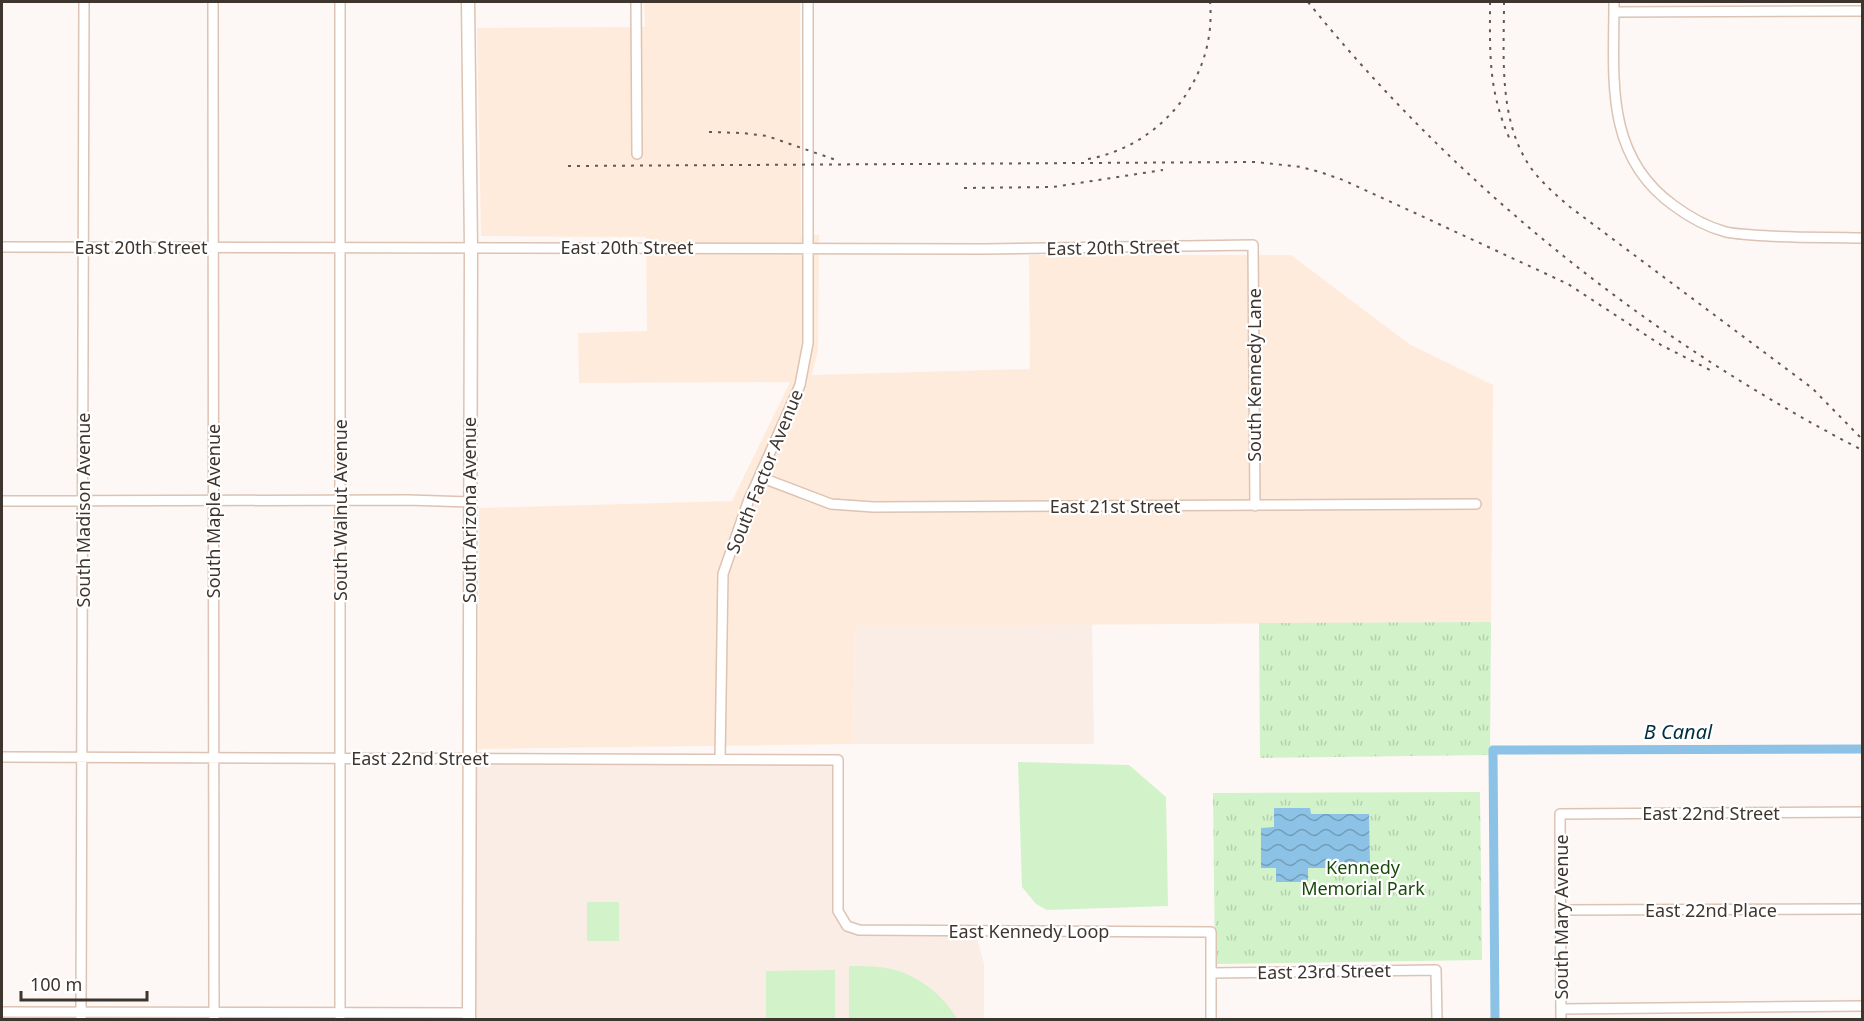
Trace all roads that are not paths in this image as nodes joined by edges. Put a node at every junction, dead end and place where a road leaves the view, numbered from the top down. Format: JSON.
{"nodes":[{"id":1,"x":84,"y":2,"type":"edge"},
{"id":2,"x":213,"y":2,"type":"edge"},
{"id":3,"x":340,"y":2,"type":"edge"},
{"id":4,"x":468,"y":2,"type":"edge"},
{"id":5,"x":636,"y":2,"type":"edge"},
{"id":6,"x":808,"y":2,"type":"edge"},
{"id":7,"x":1614,"y":7,"type":"edge"},
{"id":8,"x":1863,"y":11,"type":"edge"},
{"id":9,"x":637,"y":154,"type":"dead end"},
{"id":10,"x":1863,"y":238,"type":"edge"},
{"id":11,"x":1253,"y":245,"type":"joint"},
{"id":12,"x":2,"y":247,"type":"edge"},
{"id":13,"x":84,"y":247,"type":"junction"},
{"id":14,"x":213,"y":247,"type":"junction"},
{"id":15,"x":340,"y":247,"type":"junction"},
{"id":16,"x":807,"y":247,"type":"junction"},
{"id":17,"x":471,"y":248,"type":"junction"},
{"id":18,"x":760,"y":477,"type":"junction"},
{"id":19,"x":213,"y":500,"type":"junction"},
{"id":20,"x":340,"y":500,"type":"junction"},
{"id":21,"x":2,"y":501,"type":"edge"},
{"id":22,"x":82,"y":501,"type":"junction"},
{"id":23,"x":470,"y":502,"type":"junction"},
{"id":24,"x":1476,"y":504,"type":"dead end"},
{"id":25,"x":1255,"y":506,"type":"junction"},
{"id":26,"x":2,"y":757,"type":"edge"},
{"id":27,"x":82,"y":757,"type":"junction"},
{"id":28,"x":214,"y":757,"type":"junction"},
{"id":29,"x":340,"y":758,"type":"junction"},
{"id":30,"x":468,"y":758,"type":"junction"},
{"id":31,"x":720,"y":759,"type":"junction"},
{"id":32,"x":1863,"y":812,"type":"edge"},
{"id":33,"x":1560,"y":814,"type":"joint"},
{"id":34,"x":1863,"y":909,"type":"edge"},
{"id":35,"x":1560,"y":910,"type":"junction"},
{"id":36,"x":847,"y":926,"type":"joint"},
{"id":37,"x":1211,"y":973,"type":"junction"},
{"id":38,"x":1863,"y":1006,"type":"edge"},
{"id":39,"x":1561,"y":1009,"type":"junction"},
{"id":40,"x":2,"y":1012,"type":"edge"},
{"id":41,"x":81,"y":1016,"type":"edge"},
{"id":42,"x":214,"y":1016,"type":"edge"},
{"id":43,"x":340,"y":1016,"type":"edge"},
{"id":44,"x":469,"y":1016,"type":"edge"},
{"id":45,"x":1210,"y":1020,"type":"edge"},
{"id":46,"x":1437,"y":1020,"type":"edge"},
{"id":47,"x":1561,"y":1020,"type":"edge"}],
"edges":[{"from":1,"to":13,"type":"street","name":"South Madison Avenue"},
{"from":2,"to":14,"type":"street","name":"South Maple Avenue"},
{"from":3,"to":15,"type":"street","name":"South Walnut Avenue"},
{"from":4,"to":17,"type":"street","name":"South Arizona Avenue"},
{"from":5,"to":9,"type":"street"},
{"from":6,"to":16,"type":"street","name":"South Factor Avenue"},
{"from":7,"to":8,"type":"street"},
{"from":7,"to":10,"type":"street"},
{"from":11,"to":16,"type":"street","name":"East 20th Street"},
{"from":11,"to":25,"type":"street","name":"South Kennedy Lane"},
{"from":12,"to":13,"type":"street","name":"East 20th Street"},
{"from":13,"to":14,"type":"street","name":"East 20th Street"},
{"from":13,"to":22,"type":"street","name":"South Madison Avenue"},
{"from":14,"to":15,"type":"street","name":"East 20th Street"},
{"from":14,"to":19,"type":"street","name":"South Maple Avenue"},
{"from":15,"to":17,"type":"street","name":"East 20th Street"},
{"from":15,"to":20,"type":"street","name":"South Walnut Avenue"},
{"from":16,"to":17,"type":"street","name":"East 20th Street"},
{"from":16,"to":18,"type":"street","name":"South Factor Avenue"},
{"from":17,"to":23,"type":"street","name":"South Arizona Avenue"},
{"from":18,"to":25,"type":"street","name":"East 21st Street"},
{"from":18,"to":31,"type":"street","name":"South Factor Avenue"},
{"from":19,"to":20,"type":"street"},
{"from":19,"to":22,"type":"street"},
{"from":19,"to":28,"type":"street","name":"South Maple Avenue"},
{"from":20,"to":23,"type":"street"},
{"from":20,"to":29,"type":"street","name":"South Walnut Avenue"},
{"from":21,"to":22,"type":"street"},
{"from":22,"to":27,"type":"street","name":"South Madison Avenue"},
{"from":23,"to":30,"type":"street","name":"South Arizona Avenue"},
{"from":24,"to":25,"type":"street","name":"East 21st Street"},
{"from":26,"to":27,"type":"street","name":"East 22nd Street"},
{"from":27,"to":28,"type":"street","name":"East 22nd Street"},
{"from":27,"to":41,"type":"street","name":"South Madison Avenue"},
{"from":28,"to":29,"type":"street","name":"East 22nd Street"},
{"from":28,"to":42,"type":"street","name":"South Maple Avenue"},
{"from":29,"to":30,"type":"street","name":"East 22nd Street"},
{"from":29,"to":43,"type":"street","name":"South Walnut Avenue"},
{"from":30,"to":31,"type":"street","name":"East 22nd Street"},
{"from":30,"to":44,"type":"street","name":"South Arizona Avenue"},
{"from":31,"to":36,"type":"street","name":"East 22nd Street"},
{"from":32,"to":33,"type":"street","name":"East 22nd Street"},
{"from":33,"to":35,"type":"street","name":"South Mary Avenue"},
{"from":34,"to":35,"type":"street","name":"East 22nd Place"},
{"from":35,"to":39,"type":"street","name":"South Mary Avenue"},
{"from":36,"to":37,"type":"street","name":"East Kennedy Loop"},
{"from":37,"to":45,"type":"street"},
{"from":37,"to":46,"type":"street","name":"East 23rd Street"},
{"from":38,"to":39,"type":"street"},
{"from":39,"to":47,"type":"street","name":"South Mary Avenue"},
{"from":40,"to":41,"type":"street"},
{"from":41,"to":42,"type":"street"},
{"from":42,"to":43,"type":"street"},
{"from":43,"to":44,"type":"street"}]}
